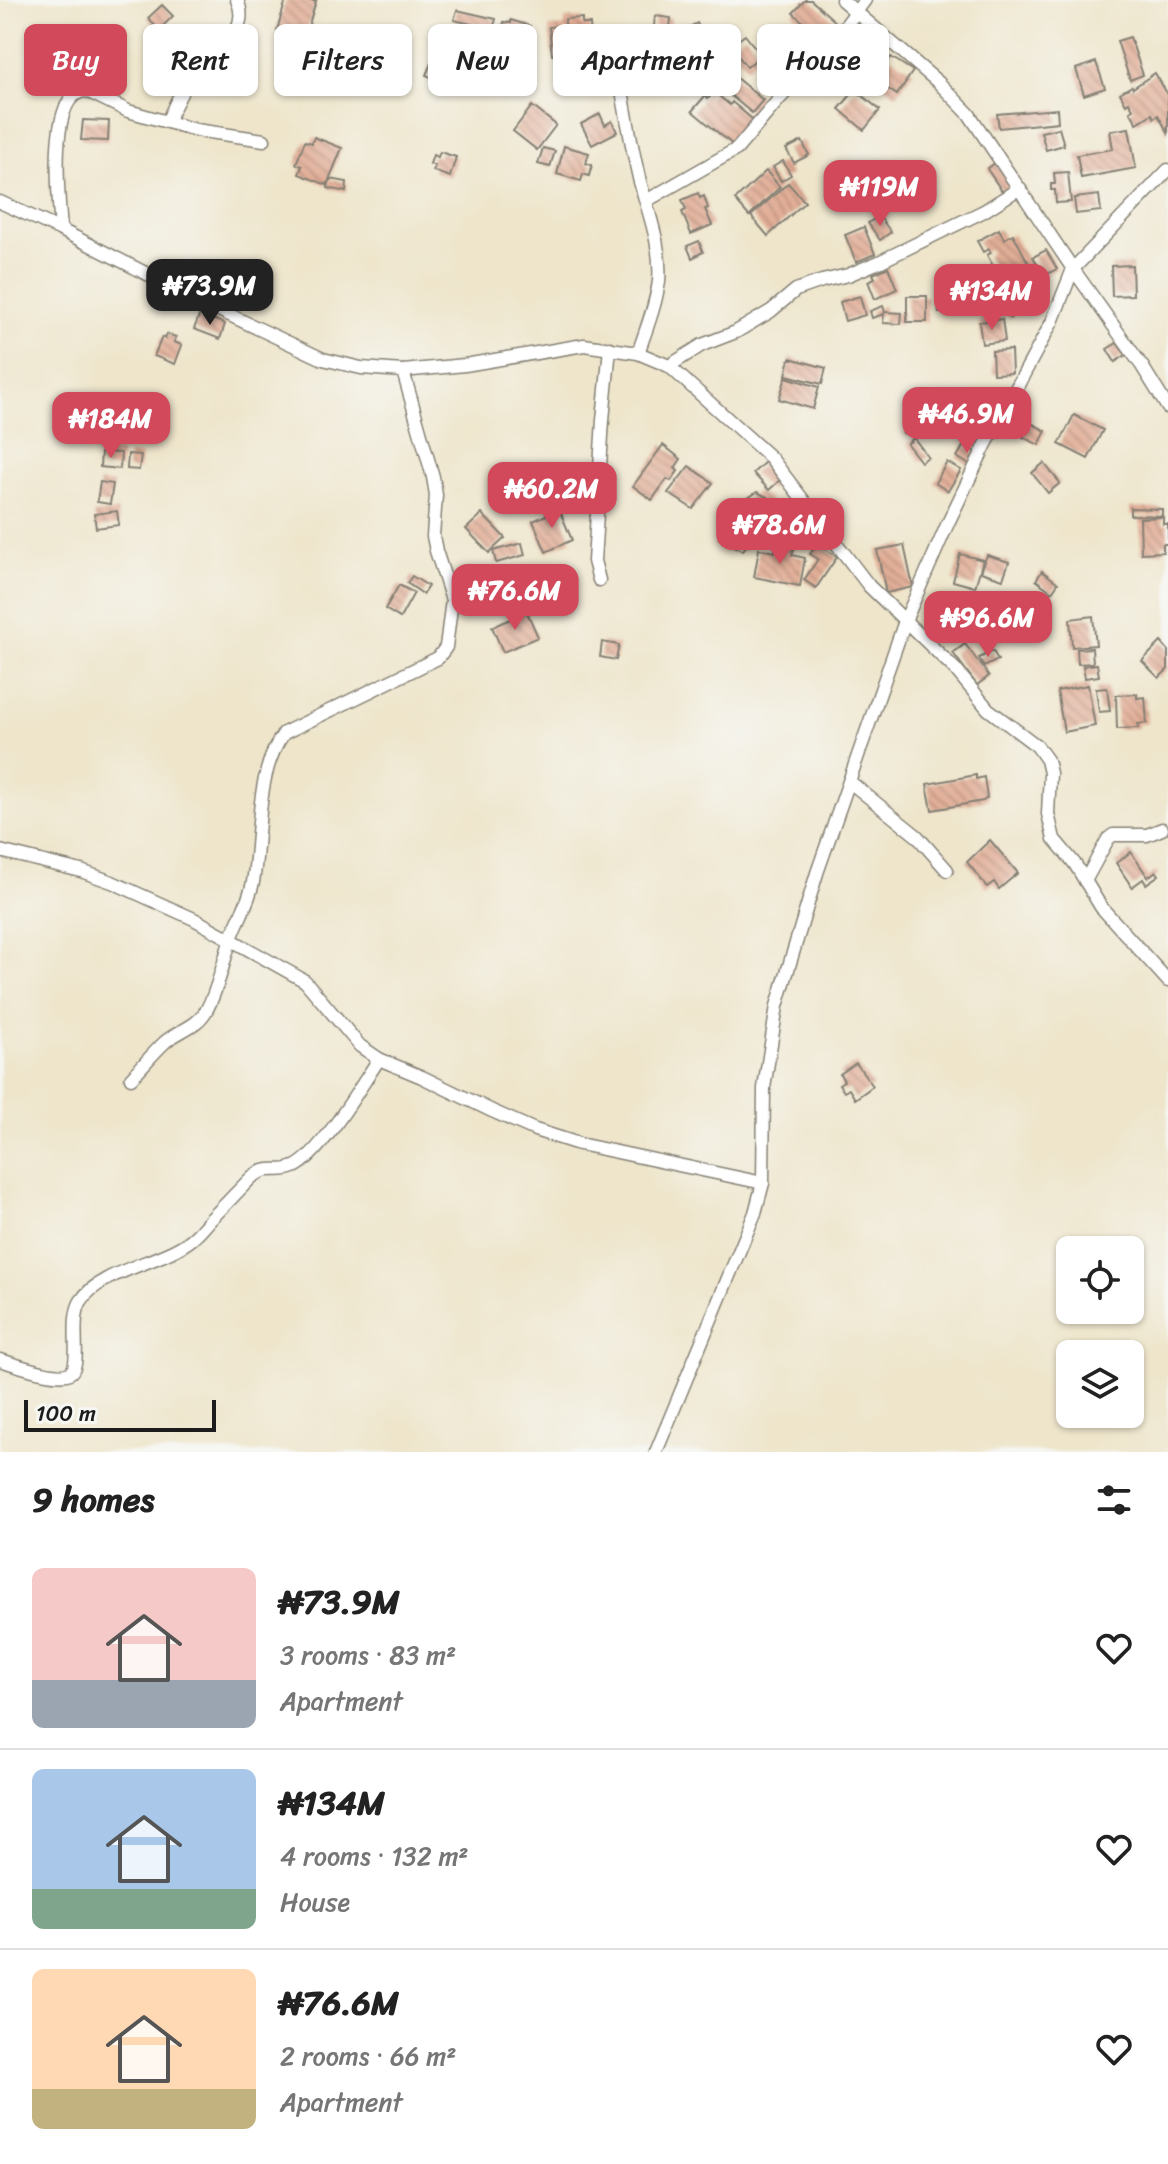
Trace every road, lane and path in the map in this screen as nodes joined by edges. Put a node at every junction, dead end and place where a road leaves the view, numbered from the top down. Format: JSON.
{"nodes":[{"id":1,"x":237,"y":0,"type":"edge"},
{"id":2,"x":842,"y":0,"type":"edge"},
{"id":3,"x":865,"y":0,"type":"edge"},
{"id":4,"x":854,"y":12,"type":"junction"},
{"id":5,"x":623,"y":96,"type":"edge"},
{"id":6,"x":167,"y":122,"type":"junction"},
{"id":7,"x":264,"y":140,"type":"dead end"},
{"id":8,"x":1168,"y":170,"type":"edge"},
{"id":9,"x":1020,"y":188,"type":"junction"},
{"id":10,"x":646,"y":201,"type":"junction"},
{"id":11,"x":0,"y":202,"type":"edge"},
{"id":12,"x":61,"y":230,"type":"junction"},
{"id":13,"x":1073,"y":269,"type":"junction"},
{"id":14,"x":610,"y":348,"type":"junction"},
{"id":15,"x":638,"y":353,"type":"junction"},
{"id":16,"x":669,"y":366,"type":"junction"},
{"id":17,"x":403,"y":371,"type":"junction"},
{"id":18,"x":1168,"y":408,"type":"edge"},
{"id":19,"x":599,"y":580,"type":"dead end"},
{"id":20,"x":905,"y":621,"type":"junction"},
{"id":21,"x":850,"y":782,"type":"junction"},
{"id":22,"x":1162,"y":829,"type":"dead end"},
{"id":23,"x":0,"y":851,"type":"edge"},
{"id":24,"x":947,"y":870,"type":"dead end"},
{"id":25,"x":1085,"y":881,"type":"junction"},
{"id":26,"x":231,"y":939,"type":"junction"},
{"id":27,"x":1168,"y":981,"type":"edge"},
{"id":28,"x":379,"y":1059,"type":"junction"},
{"id":29,"x":131,"y":1078,"type":"dead end"},
{"id":30,"x":763,"y":1183,"type":"junction"},
{"id":31,"x":0,"y":1360,"type":"edge"},
{"id":32,"x":656,"y":1452,"type":"edge"}],
"edges":[{"from":1,"to":6,"type":"street"},
{"from":2,"to":4,"type":"street"},
{"from":3,"to":4,"type":"street"},
{"from":4,"to":9,"type":"street"},
{"from":4,"to":10,"type":"street"},
{"from":5,"to":10,"type":"street"},
{"from":6,"to":7,"type":"street"},
{"from":6,"to":12,"type":"street"},
{"from":8,"to":13,"type":"street"},
{"from":9,"to":13,"type":"street"},
{"from":9,"to":16,"type":"street"},
{"from":10,"to":15,"type":"street"},
{"from":11,"to":12,"type":"street"},
{"from":12,"to":17,"type":"street"},
{"from":13,"to":18,"type":"street"},
{"from":13,"to":20,"type":"street"},
{"from":14,"to":15,"type":"street"},
{"from":14,"to":17,"type":"street"},
{"from":14,"to":19,"type":"street"},
{"from":15,"to":16,"type":"street"},
{"from":16,"to":20,"type":"street"},
{"from":17,"to":26,"type":"street"},
{"from":20,"to":21,"type":"street"},
{"from":20,"to":25,"type":"street"},
{"from":21,"to":24,"type":"street"},
{"from":21,"to":30,"type":"street"},
{"from":22,"to":25,"type":"street"},
{"from":23,"to":26,"type":"street"},
{"from":25,"to":27,"type":"street"},
{"from":26,"to":28,"type":"street"},
{"from":26,"to":29,"type":"street"},
{"from":28,"to":30,"type":"street"},
{"from":28,"to":31,"type":"street"},
{"from":30,"to":32,"type":"street"}]}
